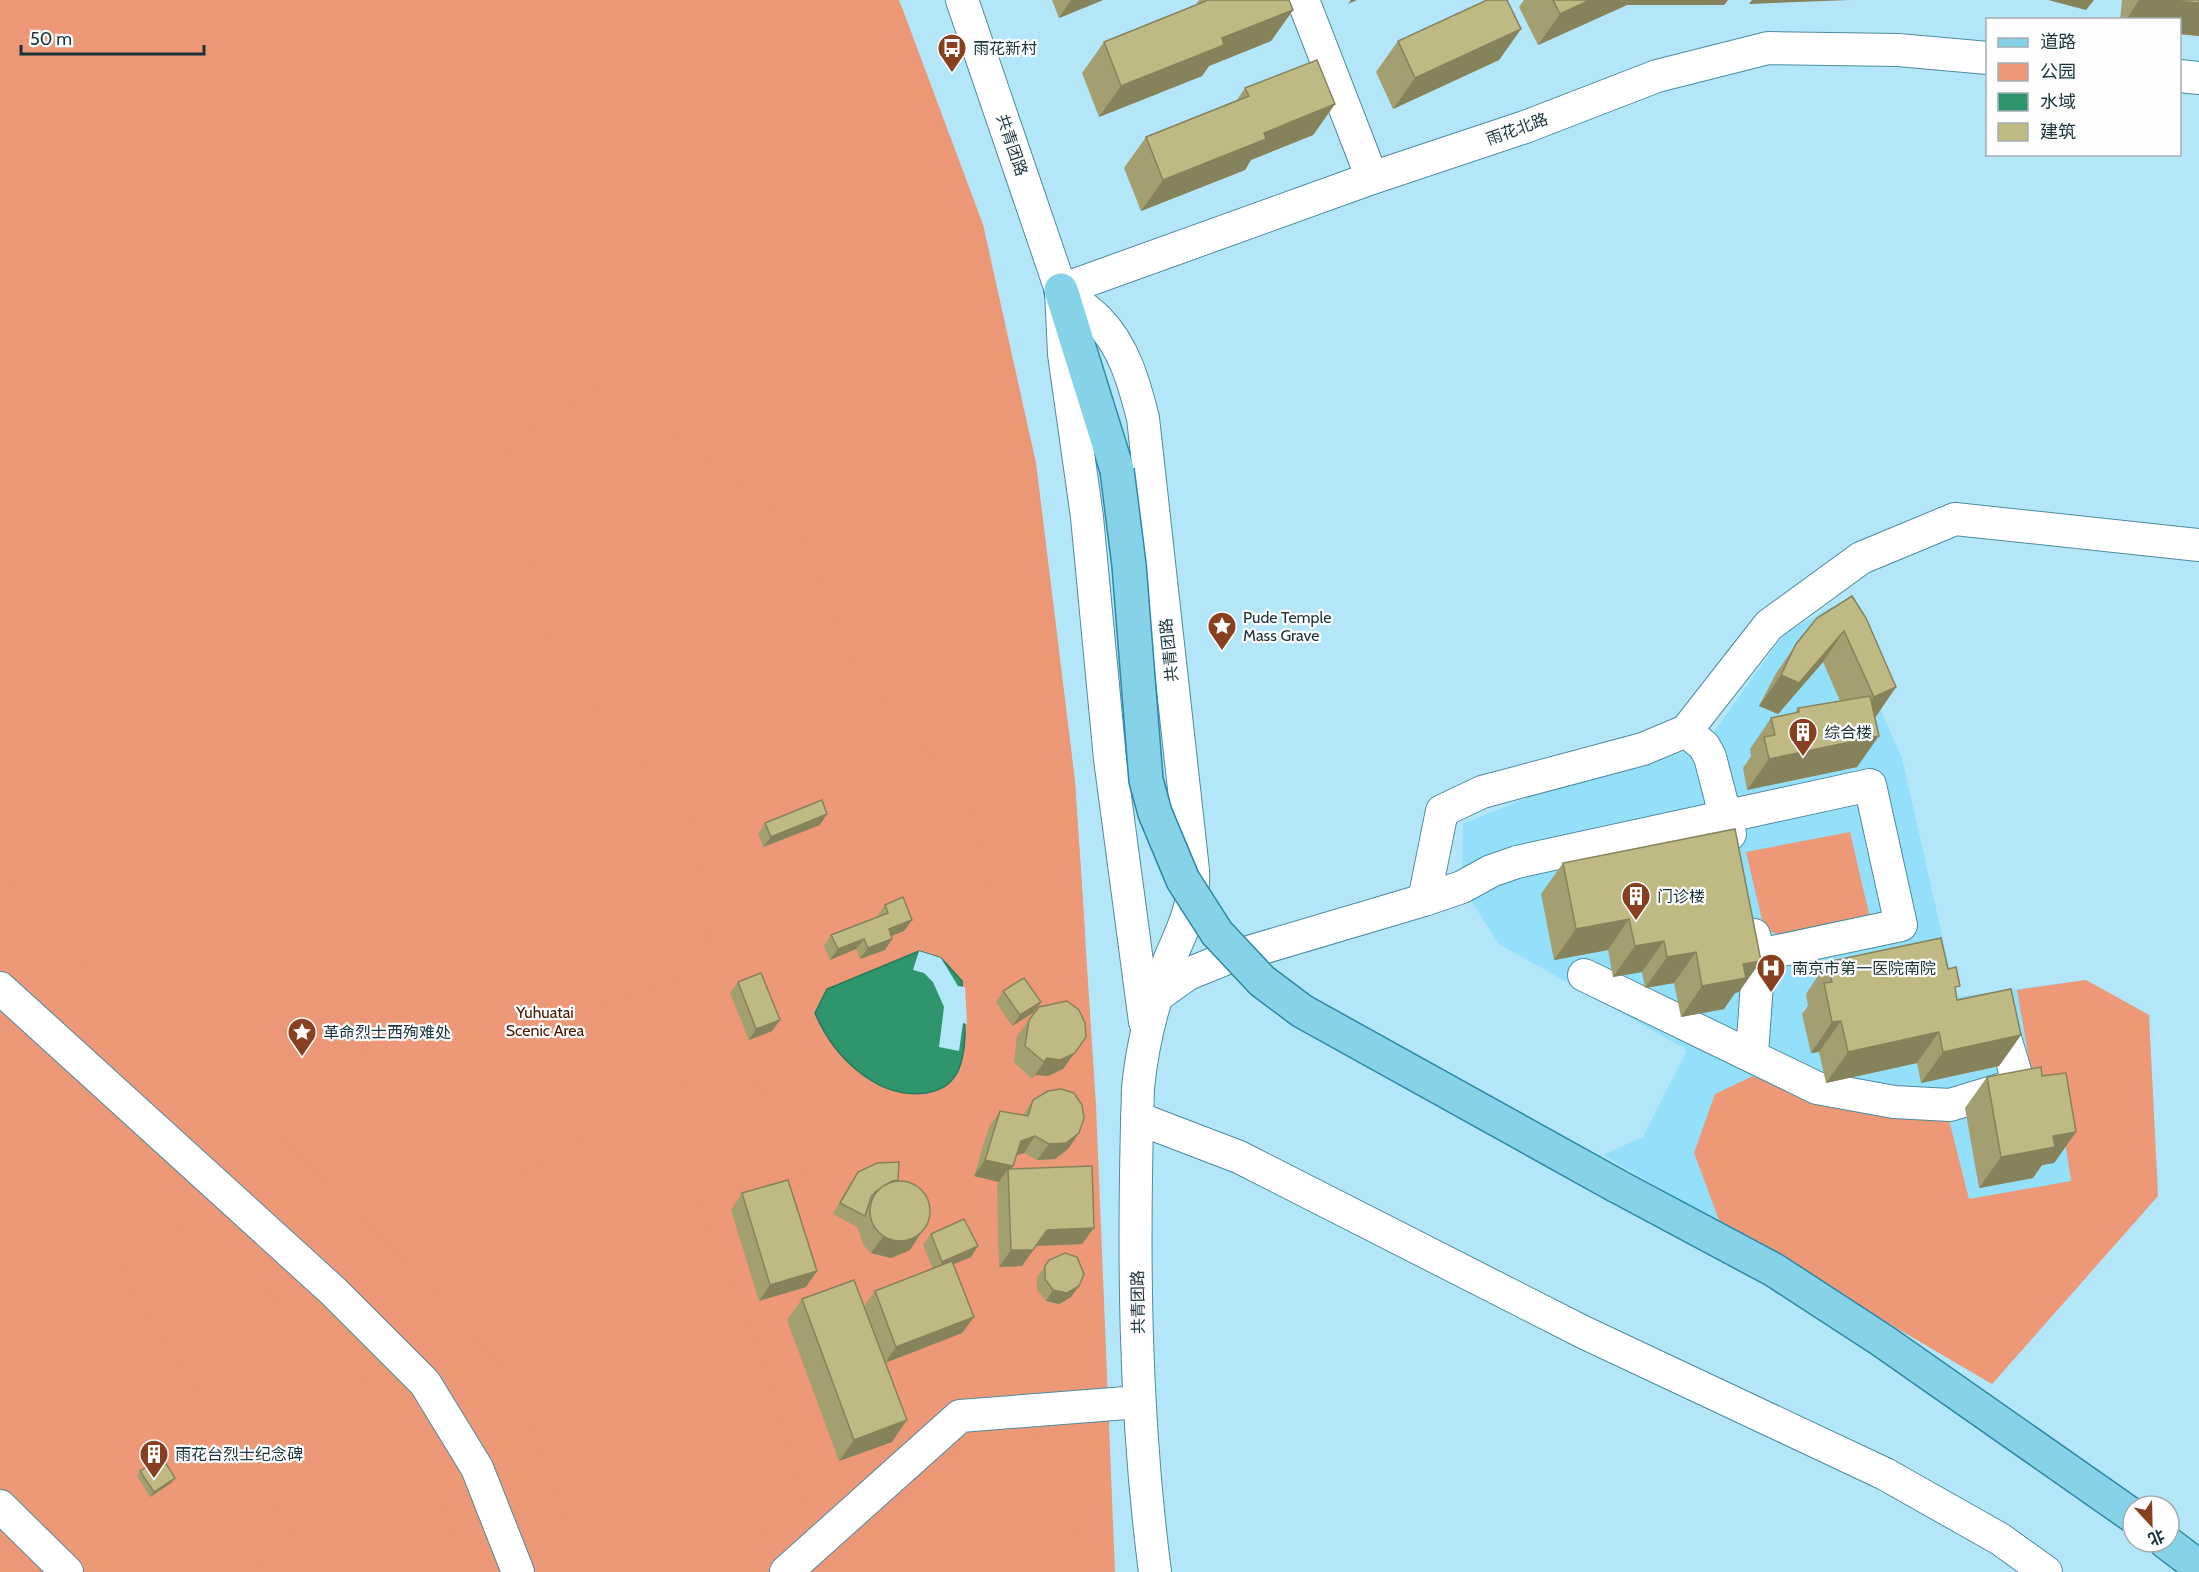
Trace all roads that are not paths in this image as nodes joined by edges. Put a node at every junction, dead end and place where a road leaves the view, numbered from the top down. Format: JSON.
{"nodes":[{"id":1,"x":962,"y":0,"type":"edge"},
{"id":2,"x":1303,"y":0,"type":"edge"},
{"id":3,"x":1986,"y":58,"type":"edge"},
{"id":4,"x":2181,"y":76,"type":"edge"},
{"id":5,"x":2199,"y":78,"type":"edge"},
{"id":6,"x":1372,"y":178,"type":"junction"},
{"id":7,"x":1061,"y":290,"type":"junction"},
{"id":8,"x":2199,"y":545,"type":"edge"},
{"id":9,"x":1686,"y":731,"type":"junction"},
{"id":10,"x":1725,"y":815,"type":"junction"},
{"id":11,"x":1736,"y":862,"type":"edge"},
{"id":12,"x":1424,"y":900,"type":"junction"},
{"id":13,"x":1748,"y":908,"type":"edge"},
{"id":14,"x":1759,"y":955,"type":"junction"},
{"id":15,"x":1584,"y":975,"type":"dead end"},
{"id":16,"x":0,"y":988,"type":"edge"},
{"id":17,"x":1157,"y":996,"type":"junction"},
{"id":18,"x":1965,"y":1007,"type":"edge"},
{"id":19,"x":1147,"y":1032,"type":"junction"},
{"id":20,"x":1752,"y":1054,"type":"junction"},
{"id":21,"x":1137,"y":1118,"type":"junction"},
{"id":22,"x":1139,"y":1401,"type":"junction"},
{"id":23,"x":0,"y":1506,"type":"edge"},
{"id":24,"x":2121,"y":1508,"type":"edge"},
{"id":25,"x":2181,"y":1553,"type":"edge"},
{"id":26,"x":2199,"y":1567,"type":"edge"},
{"id":27,"x":67,"y":1572,"type":"edge"},
{"id":28,"x":518,"y":1572,"type":"edge"},
{"id":29,"x":786,"y":1572,"type":"edge"},
{"id":30,"x":1155,"y":1572,"type":"edge"},
{"id":31,"x":2046,"y":1572,"type":"edge"}],
"edges":[{"from":1,"to":7,"type":"street","name":"共青团路"},
{"from":2,"to":6,"type":"street"},
{"from":3,"to":6,"type":"street","name":"雨花北路"},
{"from":4,"to":5,"type":"street"},
{"from":6,"to":7,"type":"street","name":"雨花北路"},
{"from":7,"to":17,"type":"street","name":"共青团路"},
{"from":7,"to":19,"type":"street","name":"共青团路"},
{"from":7,"to":24,"type":"main road","bridge":true},
{"from":8,"to":9,"type":"street"},
{"from":9,"to":10,"type":"street"},
{"from":9,"to":12,"type":"street"},
{"from":10,"to":11,"type":"street"},
{"from":10,"to":12,"type":"street"},
{"from":10,"to":14,"type":"street"},
{"from":12,"to":17,"type":"street"},
{"from":13,"to":14,"type":"street"},
{"from":14,"to":20,"type":"street"},
{"from":15,"to":20,"type":"street"},
{"from":16,"to":28,"type":"street"},
{"from":17,"to":19,"type":"street","name":"共青团路"},
{"from":18,"to":20,"type":"street"},
{"from":19,"to":21,"type":"street","name":"共青团路"},
{"from":21,"to":22,"type":"street","name":"共青团路"},
{"from":21,"to":31,"type":"street"},
{"from":22,"to":29,"type":"street"},
{"from":22,"to":30,"type":"street","name":"共青团路"},
{"from":23,"to":27,"type":"street"},
{"from":25,"to":26,"type":"main road"}]}
